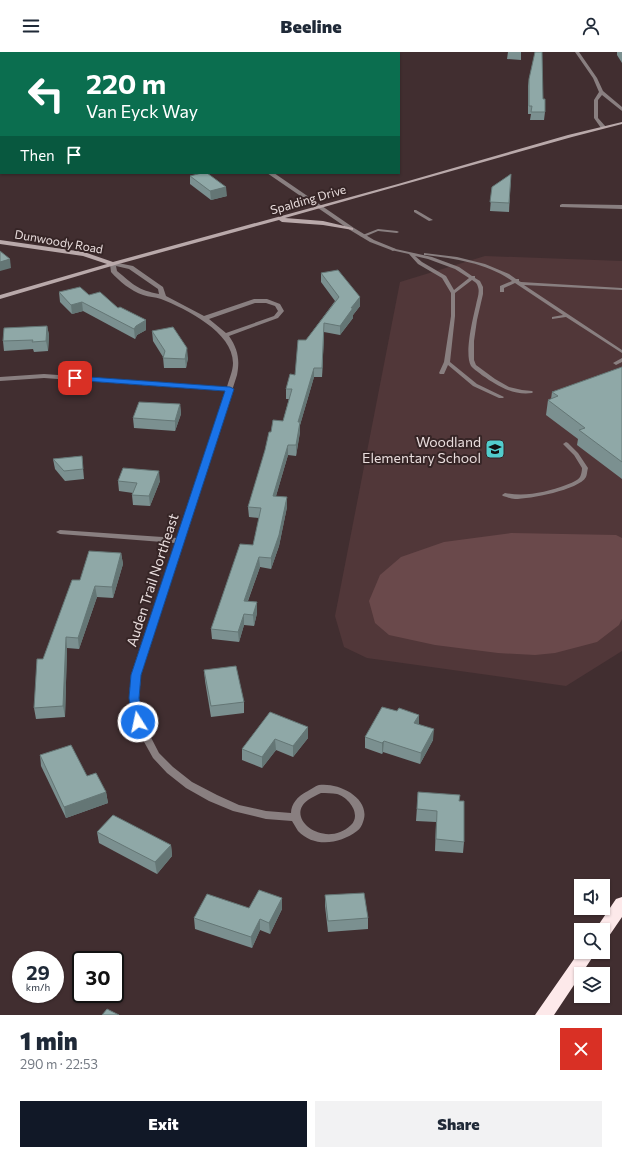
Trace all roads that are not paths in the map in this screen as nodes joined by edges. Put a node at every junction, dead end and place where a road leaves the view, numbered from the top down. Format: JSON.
{"nodes":[{"id":1,"x":577,"y":52,"type":"edge"},
{"id":2,"x":601,"y":92,"type":"junction"},
{"id":3,"x":622,"y":110,"type":"edge"},
{"id":4,"x":622,"y":123,"type":"edge"},
{"id":5,"x":603,"y":127,"type":"junction"},
{"id":6,"x":272,"y":174,"type":"edge"},
{"id":7,"x":562,"y":206,"type":"dead end"},
{"id":8,"x":321,"y":207,"type":"junction"},
{"id":9,"x":622,"y":207,"type":"edge"},
{"id":10,"x":415,"y":211,"type":"dead end"},
{"id":11,"x":272,"y":220,"type":"junction"},
{"id":12,"x":431,"y":220,"type":"dead end"},
{"id":13,"x":378,"y":222,"type":"dead end"},
{"id":14,"x":351,"y":229,"type":"junction"},
{"id":15,"x":378,"y":230,"type":"junction"},
{"id":16,"x":397,"y":232,"type":"dead end"},
{"id":17,"x":362,"y":236,"type":"junction"},
{"id":18,"x":0,"y":242,"type":"edge"},
{"id":19,"x":393,"y":249,"type":"joint"},
{"id":20,"x":410,"y":253,"type":"junction"},
{"id":21,"x":113,"y":264,"type":"junction"},
{"id":22,"x":473,"y":277,"type":"junction"},
{"id":23,"x":519,"y":282,"type":"junction"},
{"id":24,"x":622,"y":289,"type":"edge"},
{"id":25,"x":502,"y":291,"type":"dead end"},
{"id":26,"x":453,"y":293,"type":"junction"},
{"id":27,"x":0,"y":297,"type":"edge"},
{"id":28,"x":163,"y":297,"type":"junction"},
{"id":29,"x":568,"y":315,"type":"junction"},
{"id":30,"x":205,"y":318,"type":"junction"},
{"id":31,"x":554,"y":318,"type":"dead end"},
{"id":32,"x":226,"y":335,"type":"junction"},
{"id":33,"x":622,"y":352,"type":"edge"},
{"id":34,"x":622,"y":360,"type":"edge"},
{"id":35,"x":447,"y":362,"type":"junction"},
{"id":36,"x":616,"y":363,"type":"dead end"},
{"id":37,"x":442,"y":373,"type":"dead end"},
{"id":38,"x":0,"y":378,"type":"edge"},
{"id":39,"x":230,"y":389,"type":"junction"},
{"id":40,"x":530,"y":392,"type":"dead end"},
{"id":41,"x":501,"y":397,"type":"dead end"},
{"id":42,"x":566,"y":444,"type":"dead end"},
{"id":43,"x":505,"y":495,"type":"dead end"},
{"id":44,"x":60,"y":532,"type":"dead end"},
{"id":45,"x":180,"y":541,"type":"junction"},
{"id":46,"x":294,"y":817,"type":"junction"},
{"id":47,"x":622,"y":904,"type":"edge"},
{"id":48,"x":609,"y":923,"type":"edge"},
{"id":49,"x":583,"y":959,"type":"edge"},
{"id":50,"x":544,"y":1015,"type":"edge"}],
"edges":[{"from":1,"to":2,"type":"street"},
{"from":2,"to":3,"type":"street"},
{"from":2,"to":5,"type":"street"},
{"from":4,"to":5,"type":"street","name":"Spalding Drive"},
{"from":5,"to":8,"type":"street","name":"Spalding Drive"},
{"from":6,"to":8,"type":"street"},
{"from":7,"to":9,"type":"street"},
{"from":8,"to":11,"type":"street","name":"Spalding Drive"},
{"from":8,"to":14,"type":"street"},
{"from":10,"to":12,"type":"lane"},
{"from":11,"to":14,"type":"street"},
{"from":11,"to":21,"type":"street","name":"Spalding Drive"},
{"from":13,"to":15,"type":"lane"},
{"from":14,"to":17,"type":"street"},
{"from":15,"to":16,"type":"lane"},
{"from":15,"to":17,"type":"lane"},
{"from":17,"to":19,"type":"street"},
{"from":18,"to":21,"type":"street","name":"Dunwoody Road"},
{"from":19,"to":20,"type":"lane"},
{"from":20,"to":22,"type":"lane"},
{"from":20,"to":23,"type":"lane"},
{"from":20,"to":26,"type":"lane"},
{"from":21,"to":27,"type":"street","name":"Spalding Drive"},
{"from":21,"to":28,"type":"street","name":"Auden Trail Northeast"},
{"from":21,"to":28,"type":"street","name":"Auden Trail Northeast"},
{"from":22,"to":26,"type":"lane"},
{"from":22,"to":40,"type":"lane"},
{"from":23,"to":24,"type":"lane"},
{"from":23,"to":25,"type":"lane"},
{"from":23,"to":29,"type":"lane"},
{"from":26,"to":35,"type":"lane"},
{"from":28,"to":30,"type":"street","name":"Auden Trail Northeast"},
{"from":29,"to":31,"type":"lane"},
{"from":29,"to":33,"type":"lane"},
{"from":30,"to":32,"type":"street","name":"Auden Trail Northeast"},
{"from":30,"to":32,"type":"street"},
{"from":32,"to":39,"type":"street","name":"Auden Trail Northeast"},
{"from":34,"to":36,"type":"lane"},
{"from":35,"to":37,"type":"lane"},
{"from":35,"to":41,"type":"lane"},
{"from":38,"to":39,"type":"street"},
{"from":39,"to":45,"type":"street","name":"Auden Trail Northeast"},
{"from":42,"to":43,"type":"lane"},
{"from":44,"to":45,"type":"street"},
{"from":45,"to":46,"type":"street","name":"Auden Trail Northeast"},
{"from":46,"to":46,"type":"street"},
{"from":47,"to":48,"type":"highway"},
{"from":49,"to":50,"type":"highway"}]}
